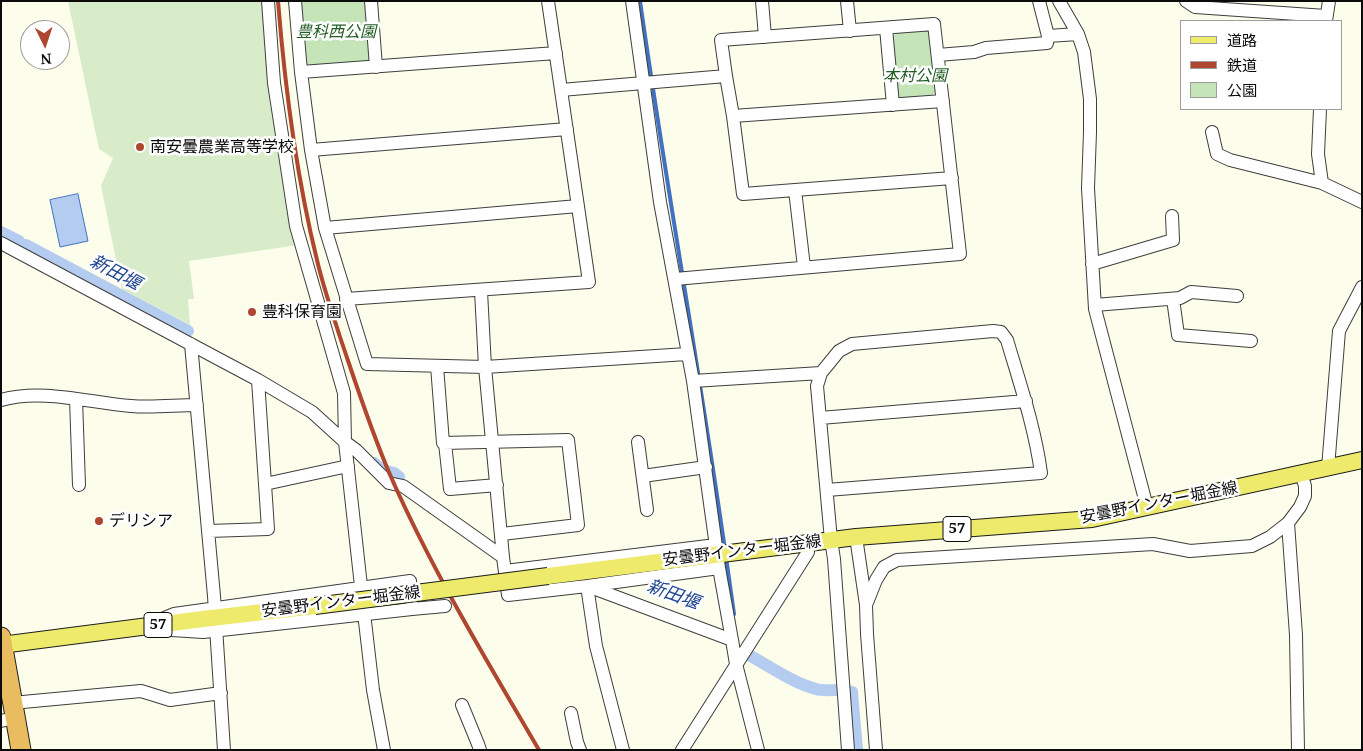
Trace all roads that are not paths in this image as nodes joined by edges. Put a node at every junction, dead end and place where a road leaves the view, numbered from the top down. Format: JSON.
{"nodes":[{"id":1,"x":268,"y":1,"type":"edge"},
{"id":2,"x":295,"y":1,"type":"edge"},
{"id":3,"x":371,"y":1,"type":"edge"},
{"id":4,"x":548,"y":1,"type":"edge"},
{"id":5,"x":632,"y":1,"type":"edge"},
{"id":6,"x":762,"y":1,"type":"edge"},
{"id":7,"x":847,"y":1,"type":"edge"},
{"id":8,"x":1038,"y":1,"type":"edge"},
{"id":9,"x":1059,"y":1,"type":"edge"},
{"id":10,"x":1186,"y":1,"type":"edge"},
{"id":11,"x":1329,"y":1,"type":"edge"},
{"id":12,"x":1326,"y":19,"type":"edge"},
{"id":13,"x":886,"y":28,"type":"junction"},
{"id":14,"x":850,"y":31,"type":"junction"},
{"id":15,"x":1078,"y":34,"type":"junction"},
{"id":16,"x":1048,"y":36,"type":"junction"},
{"id":17,"x":765,"y":37,"type":"junction"},
{"id":18,"x":556,"y":53,"type":"junction"},
{"id":19,"x":938,"y":55,"type":"junction"},
{"id":20,"x":376,"y":66,"type":"junction"},
{"id":21,"x":301,"y":72,"type":"junction"},
{"id":22,"x":726,"y":76,"type":"junction"},
{"id":23,"x":644,"y":83,"type":"junction"},
{"id":24,"x":561,"y":90,"type":"junction"},
{"id":25,"x":943,"y":102,"type":"junction"},
{"id":26,"x":893,"y":105,"type":"junction"},
{"id":27,"x":1320,"y":110,"type":"edge"},
{"id":28,"x":733,"y":116,"type":"junction"},
{"id":29,"x":567,"y":129,"type":"junction"},
{"id":30,"x":1212,"y":132,"type":"dead end"},
{"id":31,"x":311,"y":150,"type":"junction"},
{"id":32,"x":952,"y":178,"type":"junction"},
{"id":33,"x":1322,"y":183,"type":"junction"},
{"id":34,"x":795,"y":190,"type":"junction"},
{"id":35,"x":1362,"y":202,"type":"edge"},
{"id":36,"x":578,"y":206,"type":"junction"},
{"id":37,"x":1172,"y":216,"type":"dead end"},
{"id":38,"x":324,"y":228,"type":"junction"},
{"id":39,"x":1,"y":243,"type":"edge"},
{"id":40,"x":1092,"y":264,"type":"junction"},
{"id":41,"x":804,"y":267,"type":"junction"},
{"id":42,"x":675,"y":279,"type":"junction"},
{"id":43,"x":1362,"y":287,"type":"edge"},
{"id":44,"x":481,"y":291,"type":"junction"},
{"id":45,"x":1237,"y":296,"type":"dead end"},
{"id":46,"x":346,"y":299,"type":"junction"},
{"id":47,"x":1173,"y":299,"type":"junction"},
{"id":48,"x":1095,"y":305,"type":"junction"},
{"id":49,"x":1251,"y":341,"type":"dead end"},
{"id":50,"x":191,"y":344,"type":"junction"},
{"id":51,"x":687,"y":354,"type":"junction"},
{"id":52,"x":437,"y":366,"type":"junction"},
{"id":53,"x":485,"y":367,"type":"junction"},
{"id":54,"x":821,"y":373,"type":"junction"},
{"id":55,"x":258,"y":380,"type":"junction"},
{"id":56,"x":693,"y":381,"type":"junction"},
{"id":57,"x":76,"y":399,"type":"junction"},
{"id":58,"x":1,"y":400,"type":"edge"},
{"id":59,"x":1026,"y":401,"type":"junction"},
{"id":60,"x":197,"y":405,"type":"junction"},
{"id":61,"x":820,"y":418,"type":"junction"},
{"id":62,"x":345,"y":442,"type":"junction"},
{"id":63,"x":638,"y":442,"type":"dead end"},
{"id":64,"x":492,"y":443,"type":"junction"},
{"id":65,"x":445,"y":444,"type":"junction"},
{"id":66,"x":1362,"y":460,"type":"edge"},
{"id":67,"x":348,"y":466,"type":"junction"},
{"id":68,"x":706,"y":467,"type":"junction"},
{"id":69,"x":1328,"y":468,"type":"junction"},
{"id":70,"x":1301,"y":474,"type":"junction"},
{"id":71,"x":643,"y":476,"type":"junction"},
{"id":72,"x":265,"y":484,"type":"junction"},
{"id":73,"x":80,"y":485,"type":"dead end"},
{"id":74,"x":496,"y":485,"type":"junction"},
{"id":75,"x":827,"y":490,"type":"junction"},
{"id":76,"x":1147,"y":507,"type":"junction"},
{"id":77,"x":647,"y":510,"type":"dead end"},
{"id":78,"x":1288,"y":523,"type":"junction"},
{"id":79,"x":209,"y":530,"type":"junction"},
{"id":80,"x":502,"y":534,"type":"junction"},
{"id":81,"x":856,"y":537,"type":"junction"},
{"id":82,"x":831,"y":540,"type":"junction"},
{"id":83,"x":808,"y":542,"type":"junction"},
{"id":84,"x":718,"y":556,"type":"junction"},
{"id":85,"x":503,"y":557,"type":"junction"},
{"id":86,"x":505,"y":571,"type":"junction"},
{"id":87,"x":587,"y":586,"type":"junction"},
{"id":88,"x":361,"y":587,"type":"junction"},
{"id":89,"x":866,"y":605,"type":"junction"},
{"id":90,"x":445,"y":606,"type":"dead end"},
{"id":91,"x":412,"y":609,"type":"junction"},
{"id":92,"x":364,"y":613,"type":"junction"},
{"id":93,"x":215,"y":619,"type":"junction"},
{"id":94,"x":732,"y":640,"type":"junction"},
{"id":95,"x":2,"y":643,"type":"edge"},
{"id":96,"x":736,"y":664,"type":"junction"},
{"id":97,"x":221,"y":693,"type":"junction"},
{"id":98,"x":462,"y":705,"type":"dead end"},
{"id":99,"x":571,"y":713,"type":"dead end"},
{"id":100,"x":9,"y":714,"type":"edge"},
{"id":101,"x":21,"y":750,"type":"edge"},
{"id":102,"x":224,"y":750,"type":"edge"},
{"id":103,"x":384,"y":750,"type":"edge"},
{"id":104,"x":480,"y":750,"type":"edge"},
{"id":105,"x":580,"y":750,"type":"edge"},
{"id":106,"x":623,"y":750,"type":"edge"},
{"id":107,"x":682,"y":750,"type":"edge"},
{"id":108,"x":758,"y":750,"type":"edge"},
{"id":109,"x":848,"y":750,"type":"edge"},
{"id":110,"x":876,"y":750,"type":"edge"},
{"id":111,"x":1298,"y":750,"type":"edge"}],
"edges":[{"from":1,"to":62,"type":"street"},
{"from":2,"to":21,"type":"street"},
{"from":3,"to":20,"type":"street"},
{"from":4,"to":18,"type":"street"},
{"from":5,"to":23,"type":"street"},
{"from":6,"to":17,"type":"street"},
{"from":7,"to":14,"type":"street"},
{"from":8,"to":16,"type":"street"},
{"from":9,"to":15,"type":"street"},
{"from":10,"to":12,"type":"street"},
{"from":11,"to":12,"type":"street"},
{"from":13,"to":14,"type":"street"},
{"from":13,"to":19,"type":"street"},
{"from":13,"to":26,"type":"street"},
{"from":14,"to":17,"type":"street"},
{"from":15,"to":16,"type":"street"},
{"from":15,"to":40,"type":"street"},
{"from":16,"to":19,"type":"street"},
{"from":17,"to":22,"type":"street"},
{"from":18,"to":20,"type":"street"},
{"from":18,"to":24,"type":"street"},
{"from":19,"to":25,"type":"street"},
{"from":20,"to":21,"type":"street"},
{"from":21,"to":31,"type":"street"},
{"from":22,"to":23,"type":"street"},
{"from":22,"to":28,"type":"street"},
{"from":23,"to":24,"type":"street"},
{"from":23,"to":42,"type":"street"},
{"from":24,"to":29,"type":"street"},
{"from":25,"to":26,"type":"street"},
{"from":25,"to":32,"type":"street"},
{"from":26,"to":28,"type":"street"},
{"from":27,"to":33,"type":"street"},
{"from":28,"to":34,"type":"street"},
{"from":29,"to":31,"type":"street"},
{"from":29,"to":36,"type":"street"},
{"from":30,"to":33,"type":"street"},
{"from":31,"to":38,"type":"street"},
{"from":32,"to":34,"type":"street"},
{"from":32,"to":41,"type":"street"},
{"from":33,"to":35,"type":"street"},
{"from":34,"to":41,"type":"street"},
{"from":36,"to":38,"type":"street"},
{"from":36,"to":44,"type":"street"},
{"from":37,"to":40,"type":"street"},
{"from":38,"to":46,"type":"street"},
{"from":39,"to":50,"type":"street"},
{"from":40,"to":48,"type":"street"},
{"from":41,"to":42,"type":"street"},
{"from":42,"to":51,"type":"street"},
{"from":43,"to":69,"type":"street"},
{"from":44,"to":46,"type":"street"},
{"from":44,"to":53,"type":"street"},
{"from":45,"to":47,"type":"street"},
{"from":46,"to":52,"type":"street"},
{"from":47,"to":48,"type":"street"},
{"from":47,"to":49,"type":"street"},
{"from":48,"to":76,"type":"street"},
{"from":50,"to":55,"type":"street"},
{"from":50,"to":60,"type":"street"},
{"from":51,"to":53,"type":"street"},
{"from":51,"to":56,"type":"street"},
{"from":52,"to":53,"type":"street"},
{"from":52,"to":65,"type":"street"},
{"from":53,"to":64,"type":"street"},
{"from":54,"to":56,"type":"street"},
{"from":54,"to":59,"type":"street"},
{"from":54,"to":61,"type":"street"},
{"from":55,"to":62,"type":"street"},
{"from":55,"to":72,"type":"street"},
{"from":56,"to":68,"type":"street"},
{"from":57,"to":58,"type":"street"},
{"from":57,"to":60,"type":"street"},
{"from":57,"to":73,"type":"street"},
{"from":59,"to":61,"type":"street"},
{"from":59,"to":75,"type":"street"},
{"from":60,"to":79,"type":"street"},
{"from":61,"to":75,"type":"street"},
{"from":62,"to":67,"type":"street"},
{"from":62,"to":85,"type":"street"},
{"from":63,"to":71,"type":"street"},
{"from":64,"to":65,"type":"street"},
{"from":64,"to":74,"type":"street"},
{"from":64,"to":80,"type":"street"},
{"from":65,"to":74,"type":"street"},
{"from":66,"to":69,"type":"main road","name":"安曇野インター堀金線","number":"57"},
{"from":67,"to":72,"type":"street"},
{"from":67,"to":88,"type":"street"},
{"from":68,"to":71,"type":"street"},
{"from":68,"to":84,"type":"street"},
{"from":69,"to":70,"type":"main road","name":"安曇野インター堀金線","number":"57"},
{"from":70,"to":76,"type":"main road","name":"安曇野インター堀金線","number":"57"},
{"from":70,"to":78,"type":"street"},
{"from":71,"to":77,"type":"street"},
{"from":72,"to":79,"type":"street"},
{"from":74,"to":80,"type":"street"},
{"from":75,"to":82,"type":"street"},
{"from":76,"to":81,"type":"main road","name":"安曇野インター堀金線","number":"57"},
{"from":78,"to":89,"type":"street"},
{"from":78,"to":111,"type":"street"},
{"from":79,"to":93,"type":"street"},
{"from":80,"to":85,"type":"street"},
{"from":81,"to":82,"type":"main road","name":"安曇野インター堀金線","number":"57"},
{"from":81,"to":89,"type":"street"},
{"from":82,"to":83,"type":"main road","name":"安曇野インター堀金線","number":"57"},
{"from":82,"to":109,"type":"street"},
{"from":83,"to":84,"type":"main road","name":"安曇野インター堀金線","number":"57"},
{"from":83,"to":96,"type":"street"},
{"from":84,"to":86,"type":"street"},
{"from":84,"to":87,"type":"street"},
{"from":84,"to":93,"type":"main road","name":"安曇野インター堀金線","number":"57","bridge":true},
{"from":84,"to":94,"type":"street"},
{"from":85,"to":86,"type":"street"},
{"from":86,"to":87,"type":"street"},
{"from":87,"to":94,"type":"street"},
{"from":87,"to":106,"type":"street"},
{"from":88,"to":91,"type":"street"},
{"from":88,"to":92,"type":"street"},
{"from":88,"to":93,"type":"street"},
{"from":89,"to":110,"type":"street"},
{"from":90,"to":91,"type":"street"},
{"from":91,"to":92,"type":"street"},
{"from":92,"to":93,"type":"street"},
{"from":92,"to":103,"type":"street"},
{"from":93,"to":95,"type":"main road","name":"安曇野インター堀金線","number":"57"},
{"from":93,"to":97,"type":"street"},
{"from":94,"to":96,"type":"street"},
{"from":95,"to":100,"type":"highway"},
{"from":96,"to":107,"type":"street"},
{"from":96,"to":108,"type":"street"},
{"from":97,"to":100,"type":"street"},
{"from":97,"to":102,"type":"street"},
{"from":98,"to":104,"type":"street"},
{"from":99,"to":105,"type":"street"},
{"from":100,"to":101,"type":"highway"}]}
